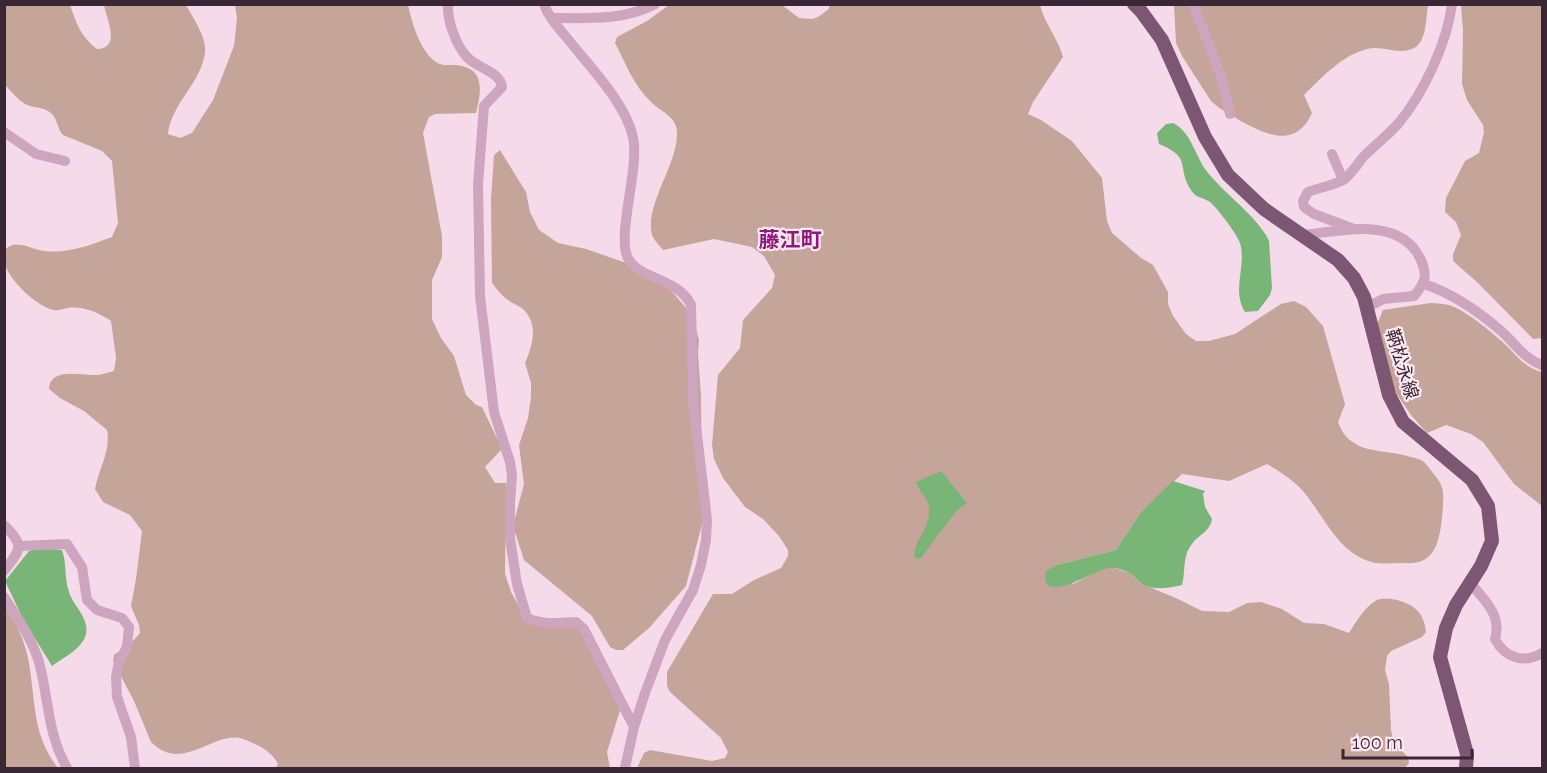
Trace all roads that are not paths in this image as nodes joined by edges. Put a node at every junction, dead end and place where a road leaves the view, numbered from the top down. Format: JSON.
{"nodes":[{"id":1,"x":448,"y":4,"type":"edge"},
{"id":2,"x":544,"y":4,"type":"edge"},
{"id":3,"x":655,"y":4,"type":"edge"},
{"id":4,"x":1134,"y":4,"type":"edge"},
{"id":5,"x":1193,"y":4,"type":"edge"},
{"id":6,"x":1452,"y":4,"type":"edge"},
{"id":7,"x":551,"y":18,"type":"junction"},
{"id":8,"x":1230,"y":114,"type":"dead end"},
{"id":9,"x":4,"y":132,"type":"edge"},
{"id":10,"x":1332,"y":154,"type":"dead end"},
{"id":11,"x":65,"y":161,"type":"dead end"},
{"id":12,"x":1343,"y":180,"type":"junction"},
{"id":13,"x":1354,"y":230,"type":"junction"},
{"id":14,"x":1303,"y":235,"type":"junction"},
{"id":15,"x":1424,"y":284,"type":"junction"},
{"id":16,"x":1364,"y":297,"type":"junction"},
{"id":17,"x":1542,"y":365,"type":"edge"},
{"id":18,"x":4,"y":525,"type":"edge"},
{"id":19,"x":20,"y":546,"type":"junction"},
{"id":20,"x":4,"y":571,"type":"edge"},
{"id":21,"x":1471,"y":584,"type":"junction"},
{"id":22,"x":4,"y":597,"type":"edge"},
{"id":23,"x":1542,"y":653,"type":"edge"},
{"id":24,"x":634,"y":727,"type":"junction"},
{"id":25,"x":67,"y":768,"type":"edge"},
{"id":26,"x":135,"y":768,"type":"edge"},
{"id":27,"x":625,"y":768,"type":"edge"},
{"id":28,"x":1466,"y":768,"type":"edge"}],
"edges":[{"from":1,"to":24,"type":"street"},
{"from":2,"to":7,"type":"street"},
{"from":3,"to":7,"type":"street"},
{"from":4,"to":14,"type":"main road","name":"鞆松永線"},
{"from":5,"to":8,"type":"street"},
{"from":6,"to":12,"type":"street"},
{"from":7,"to":24,"type":"street"},
{"from":9,"to":11,"type":"street"},
{"from":10,"to":12,"type":"street"},
{"from":12,"to":13,"type":"street"},
{"from":13,"to":14,"type":"street"},
{"from":13,"to":15,"type":"street"},
{"from":14,"to":16,"type":"main road","name":"鞆松永線"},
{"from":15,"to":16,"type":"street"},
{"from":15,"to":17,"type":"street"},
{"from":16,"to":21,"type":"main road","name":"鞆松永線"},
{"from":18,"to":19,"type":"street"},
{"from":19,"to":20,"type":"street"},
{"from":19,"to":26,"type":"street"},
{"from":21,"to":23,"type":"street"},
{"from":21,"to":28,"type":"main road","name":"鞆松永線"},
{"from":22,"to":25,"type":"street"},
{"from":24,"to":27,"type":"street"}]}
